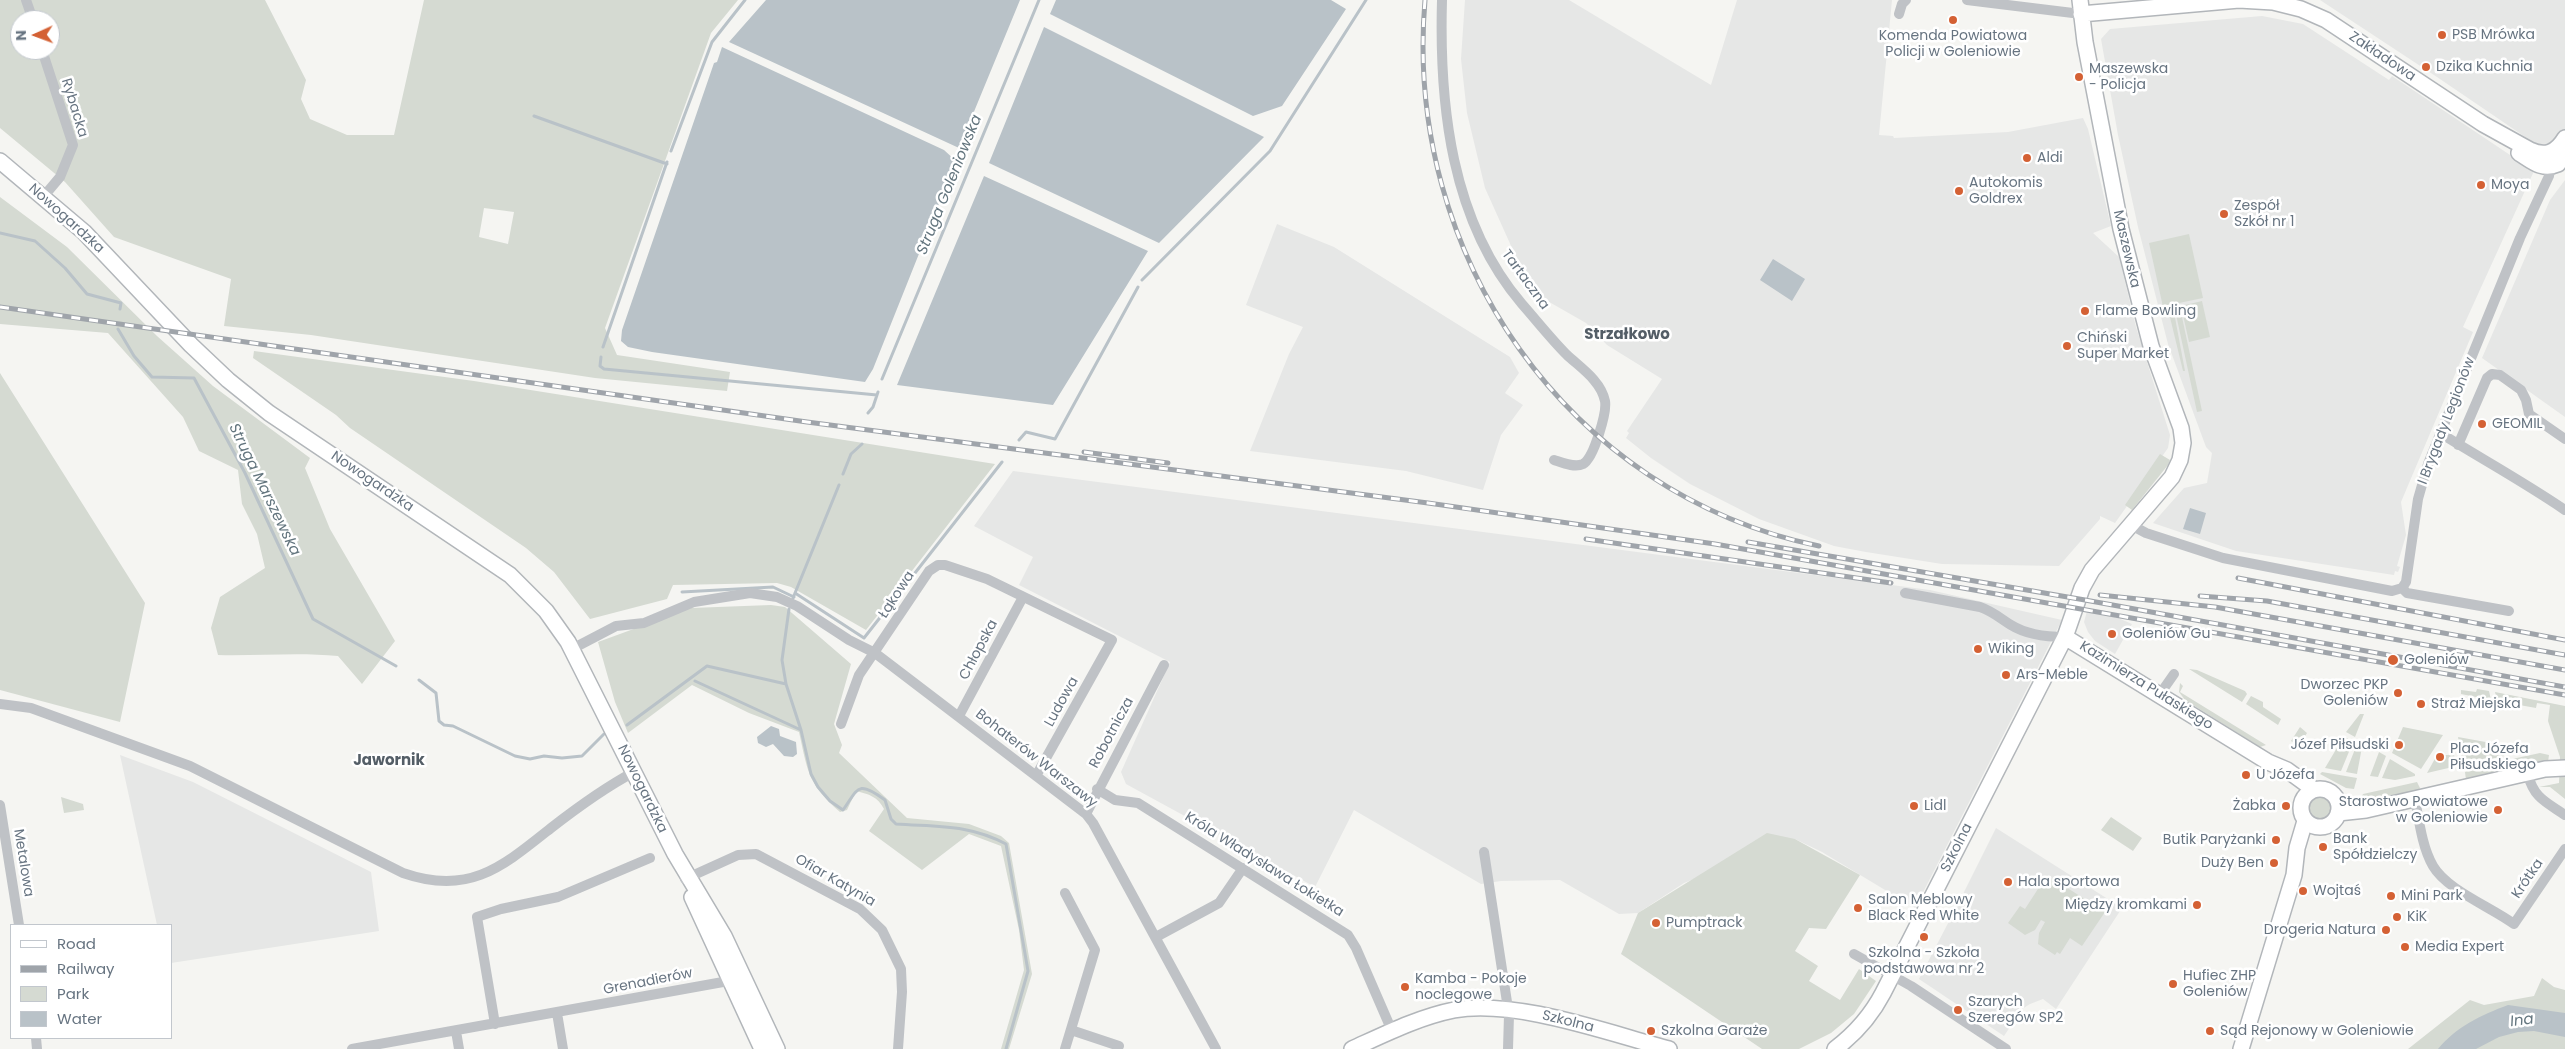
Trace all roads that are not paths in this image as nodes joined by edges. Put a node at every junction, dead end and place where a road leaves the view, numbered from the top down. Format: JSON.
{"nodes":[{"id":1,"x":1442,"y":0,"type":"edge"},
{"id":2,"x":1906,"y":0,"type":"edge"},
{"id":3,"x":1967,"y":0,"type":"edge"},
{"id":4,"x":2263,"y":0,"type":"edge"},
{"id":5,"x":2081,"y":7,"type":"edge"},
{"id":6,"x":1899,"y":14,"type":"dead end"},
{"id":7,"x":45,"y":60,"type":"edge"},
{"id":8,"x":2565,"y":138,"type":"edge"},
{"id":9,"x":2565,"y":154,"type":"edge"},
{"id":10,"x":2550,"y":160,"type":"junction"},
{"id":11,"x":0,"y":161,"type":"edge"},
{"id":12,"x":44,"y":196,"type":"junction"},
{"id":13,"x":2440,"y":433,"type":"junction"},
{"id":14,"x":2565,"y":439,"type":"edge"},
{"id":15,"x":2458,"y":445,"type":"junction"},
{"id":16,"x":1554,"y":460,"type":"dead end"},
{"id":17,"x":2565,"y":510,"type":"edge"},
{"id":18,"x":2131,"y":525,"type":"junction"},
{"id":19,"x":2402,"y":588,"type":"junction"},
{"id":20,"x":1905,"y":592,"type":"dead end"},
{"id":21,"x":1023,"y":597,"type":"junction"},
{"id":22,"x":2509,"y":611,"type":"dead end"},
{"id":23,"x":2066,"y":637,"type":"junction"},
{"id":24,"x":1112,"y":640,"type":"joint"},
{"id":25,"x":572,"y":649,"type":"junction"},
{"id":26,"x":875,"y":653,"type":"junction"},
{"id":27,"x":1164,"y":665,"type":"dead end"},
{"id":28,"x":2174,"y":674,"type":"dead end"},
{"id":29,"x":2160,"y":694,"type":"junction"},
{"id":30,"x":0,"y":704,"type":"edge"},
{"id":31,"x":958,"y":716,"type":"junction"},
{"id":32,"x":840,"y":724,"type":"dead end"},
{"id":33,"x":2565,"y":768,"type":"edge"},
{"id":34,"x":634,"y":772,"type":"junction"},
{"id":35,"x":2528,"y":774,"type":"junction"},
{"id":36,"x":1036,"y":776,"type":"junction"},
{"id":37,"x":1097,"y":790,"type":"junction"},
{"id":38,"x":2309,"y":793,"type":"junction"},
{"id":39,"x":2415,"y":799,"type":"junction"},
{"id":40,"x":0,"y":805,"type":"edge"},
{"id":41,"x":2338,"y":807,"type":"junction"},
{"id":42,"x":1086,"y":814,"type":"junction"},
{"id":43,"x":2565,"y":816,"type":"edge"},
{"id":44,"x":2311,"y":824,"type":"junction"},
{"id":45,"x":2565,"y":849,"type":"edge"},
{"id":46,"x":1484,"y":852,"type":"dead end"},
{"id":47,"x":650,"y":858,"type":"dead end"},
{"id":48,"x":1243,"y":868,"type":"junction"},
{"id":49,"x":687,"y":878,"type":"junction"},
{"id":50,"x":1065,"y":893,"type":"dead end"},
{"id":51,"x":18,"y":924,"type":"edge"},
{"id":52,"x":1156,"y":938,"type":"junction"},
{"id":53,"x":1854,"y":954,"type":"dead end"},
{"id":54,"x":1892,"y":976,"type":"junction"},
{"id":55,"x":737,"y":979,"type":"junction"},
{"id":56,"x":1507,"y":1009,"type":"junction"},
{"id":57,"x":557,"y":1013,"type":"junction"},
{"id":58,"x":495,"y":1024,"type":"junction"},
{"id":59,"x":1071,"y":1030,"type":"junction"},
{"id":60,"x":456,"y":1031,"type":"junction"},
{"id":61,"x":1392,"y":1031,"type":"junction"},
{"id":62,"x":1118,"y":1046,"type":"dead end"},
{"id":63,"x":352,"y":1049,"type":"edge"},
{"id":64,"x":459,"y":1049,"type":"edge"},
{"id":65,"x":563,"y":1049,"type":"edge"},
{"id":66,"x":762,"y":1049,"type":"edge"},
{"id":67,"x":777,"y":1049,"type":"edge"},
{"id":68,"x":898,"y":1049,"type":"edge"},
{"id":69,"x":1065,"y":1049,"type":"edge"},
{"id":70,"x":1216,"y":1049,"type":"edge"},
{"id":71,"x":1352,"y":1049,"type":"edge"},
{"id":72,"x":1508,"y":1049,"type":"edge"},
{"id":73,"x":1669,"y":1049,"type":"edge"},
{"id":74,"x":1835,"y":1049,"type":"edge"},
{"id":75,"x":2006,"y":1049,"type":"edge"},
{"id":76,"x":2241,"y":1049,"type":"edge"}],
"edges":[{"from":1,"to":16,"type":"street","name":"Tartaczna"},
{"from":2,"to":6,"type":"street"},
{"from":3,"to":5,"type":"street"},
{"from":4,"to":5,"type":"street","name":"Zakładowa"},
{"from":4,"to":10,"type":"street","name":"Zakładowa"},
{"from":5,"to":18,"type":"street","name":"Maszewska"},
{"from":7,"to":12,"type":"street","name":"Rybacka"},
{"from":8,"to":10,"type":"street","name":"I Brygady Legionów"},
{"from":9,"to":10,"type":"street","name":"I Brygady Legionów"},
{"from":10,"to":13,"type":"street","name":"I Brygady Legionów"},
{"from":11,"to":12,"type":"street","name":"Nowogardzka"},
{"from":12,"to":25,"type":"street","name":"Nowogardzka"},
{"from":13,"to":15,"type":"street"},
{"from":13,"to":19,"type":"street","name":"I Brygady Legionów"},
{"from":14,"to":15,"type":"street"},
{"from":15,"to":17,"type":"street"},
{"from":18,"to":19,"type":"street"},
{"from":18,"to":23,"type":"street","name":"Maszewska"},
{"from":19,"to":22,"type":"street"},
{"from":20,"to":23,"type":"street","name":"Kazimierza Pułaskiego"},
{"from":21,"to":24,"type":"street","name":"Łąkowa"},
{"from":21,"to":26,"type":"street","name":"Łąkowa"},
{"from":21,"to":31,"type":"street","name":"Chłopska"},
{"from":23,"to":29,"type":"street","name":"Kazimierza Pułaskiego"},
{"from":23,"to":54,"type":"street","name":"Szkolna"},
{"from":24,"to":36,"type":"street","name":"Ludowa"},
{"from":25,"to":26,"type":"street","name":"Bohaterów Warszawy"},
{"from":25,"to":34,"type":"street","name":"Nowogardzka"},
{"from":26,"to":31,"type":"street","name":"Bohaterów Warszawy"},
{"from":26,"to":32,"type":"street","name":"Łąkowa"},
{"from":27,"to":37,"type":"street","name":"Robotnicza"},
{"from":28,"to":29,"type":"street"},
{"from":29,"to":38,"type":"street","name":"Kazimierza Pułaskiego"},
{"from":30,"to":34,"type":"street"},
{"from":31,"to":36,"type":"street","name":"Bohaterów Warszawy"},
{"from":33,"to":35,"type":"street"},
{"from":34,"to":49,"type":"street","name":"Nowogardzka"},
{"from":35,"to":39,"type":"street"},
{"from":35,"to":43,"type":"street"},
{"from":36,"to":42,"type":"street","name":"Bohaterów Warszawy"},
{"from":37,"to":42,"type":"street","name":"Robotnicza"},
{"from":37,"to":48,"type":"street","name":"Króla Władysława Łokietka"},
{"from":38,"to":41,"type":"street"},
{"from":38,"to":44,"type":"street"},
{"from":39,"to":41,"type":"street"},
{"from":39,"to":45,"type":"street","name":"Krótka"},
{"from":40,"to":51,"type":"street","name":"Metalowa"},
{"from":41,"to":44,"type":"street"},
{"from":42,"to":52,"type":"street","name":"Bohaterów Warszawy"},
{"from":44,"to":76,"type":"street"},
{"from":46,"to":56,"type":"street"},
{"from":47,"to":58,"type":"street"},
{"from":48,"to":52,"type":"street"},
{"from":48,"to":61,"type":"street","name":"Króla Władysława Łokietka"},
{"from":49,"to":55,"type":"street","name":"Nowogardzka"},
{"from":49,"to":68,"type":"street","name":"Ofiar Katynia"},
{"from":50,"to":59,"type":"street"},
{"from":52,"to":70,"type":"street","name":"Bohaterów Warszawy"},
{"from":53,"to":54,"type":"street"},
{"from":54,"to":74,"type":"street","name":"Szkolna"},
{"from":54,"to":75,"type":"street"},
{"from":55,"to":57,"type":"street","name":"Grenadierów"},
{"from":55,"to":66,"type":"street","name":"Nowogardzka"},
{"from":55,"to":67,"type":"street","name":"Nowogardzka"},
{"from":56,"to":61,"type":"street","name":"Szkolna"},
{"from":56,"to":72,"type":"street"},
{"from":56,"to":73,"type":"street","name":"Szkolna"},
{"from":57,"to":58,"type":"street","name":"Grenadierów"},
{"from":57,"to":65,"type":"street"},
{"from":58,"to":60,"type":"street","name":"Grenadierów"},
{"from":59,"to":62,"type":"street"},
{"from":59,"to":69,"type":"street"},
{"from":60,"to":63,"type":"street","name":"Grenadierów"},
{"from":60,"to":64,"type":"street"},
{"from":61,"to":71,"type":"street","name":"Szkolna"}]}
